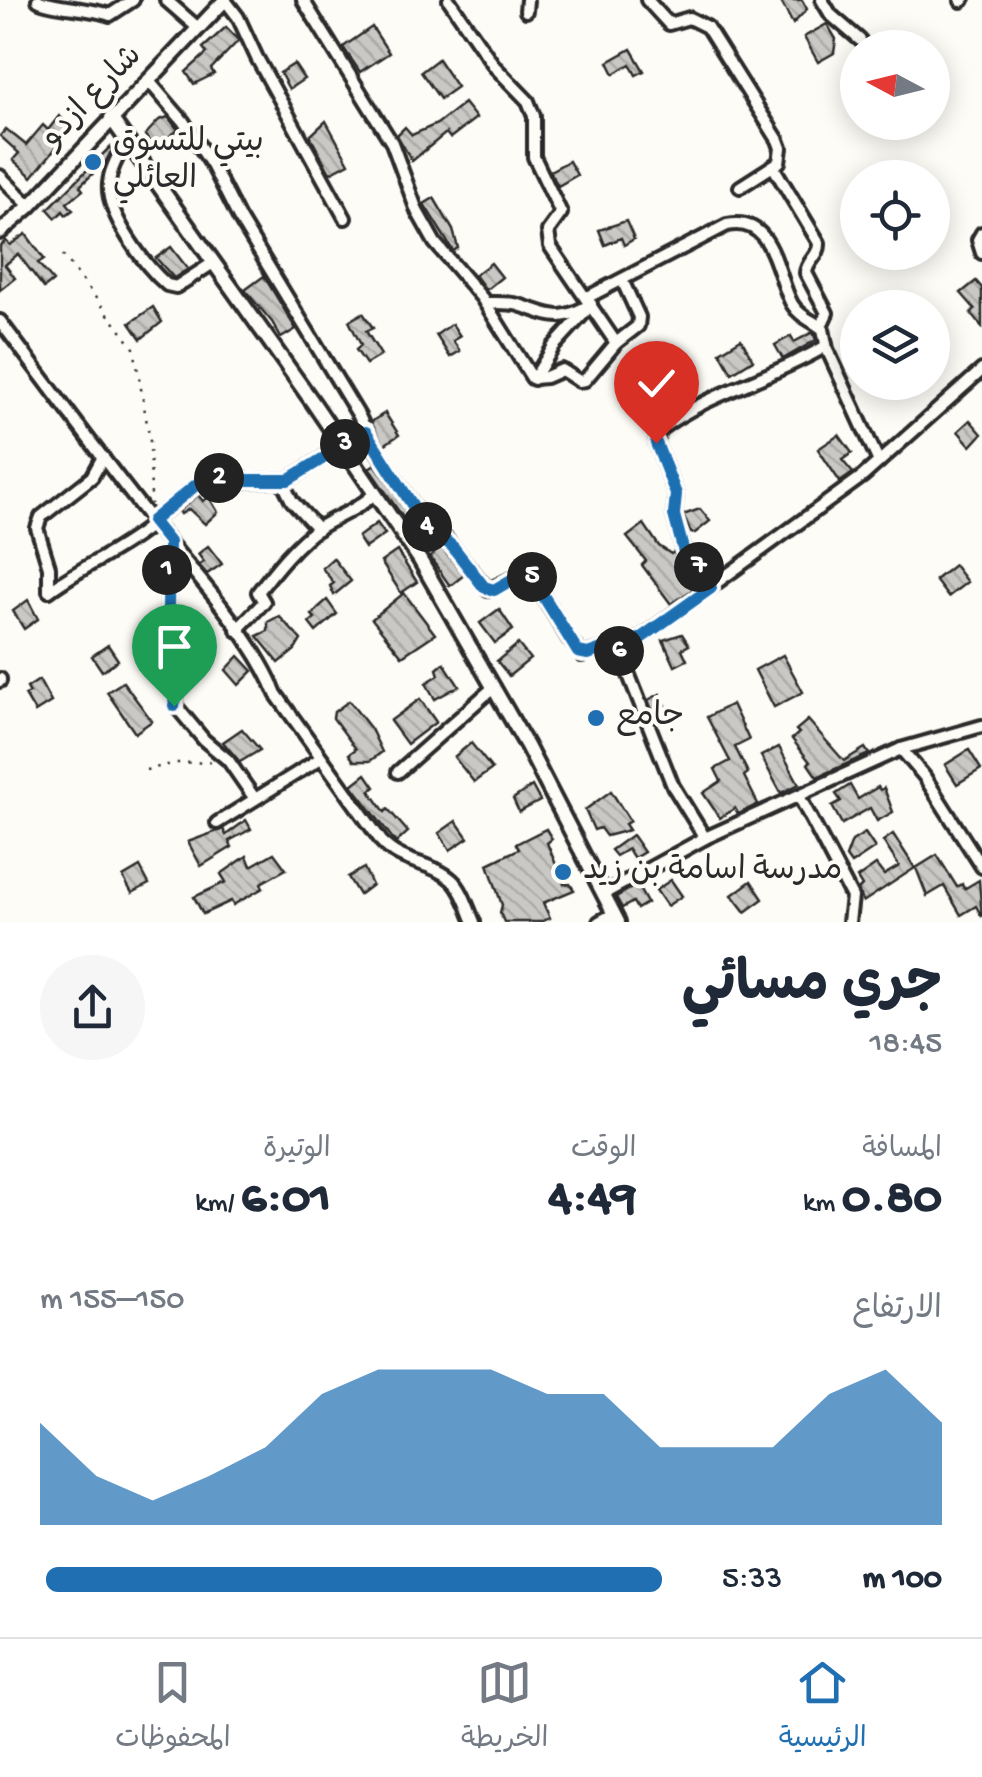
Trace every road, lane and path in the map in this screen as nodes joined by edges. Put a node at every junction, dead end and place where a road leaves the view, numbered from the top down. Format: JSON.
{"nodes":[{"id":1,"x":38,"y":0,"type":"edge"},
{"id":2,"x":133,"y":0,"type":"edge"},
{"id":3,"x":166,"y":0,"type":"edge"},
{"id":4,"x":225,"y":0,"type":"edge"},
{"id":5,"x":304,"y":0,"type":"edge"},
{"id":6,"x":449,"y":0,"type":"edge"},
{"id":7,"x":646,"y":0,"type":"edge"},
{"id":8,"x":822,"y":0,"type":"edge"},
{"id":9,"x":198,"y":28,"type":"junction"},
{"id":10,"x":848,"y":30,"type":"edge"},
{"id":11,"x":148,"y":80,"type":"junction"},
{"id":12,"x":111,"y":118,"type":"junction"},
{"id":13,"x":126,"y":140,"type":"junction"},
{"id":14,"x":774,"y":168,"type":"junction"},
{"id":15,"x":0,"y":176,"type":"edge"},
{"id":16,"x":740,"y":186,"type":"dead end"},
{"id":17,"x":30,"y":206,"type":"junction"},
{"id":18,"x":345,"y":218,"type":"dead end"},
{"id":19,"x":0,"y":232,"type":"edge"},
{"id":20,"x":982,"y":233,"type":"edge"},
{"id":21,"x":982,"y":253,"type":"edge"},
{"id":22,"x":63,"y":255,"type":"dead end"},
{"id":23,"x":213,"y":262,"type":"junction"},
{"id":24,"x":622,"y":280,"type":"junction"},
{"id":25,"x":589,"y":301,"type":"junction"},
{"id":26,"x":485,"y":302,"type":"junction"},
{"id":27,"x":0,"y":321,"type":"edge"},
{"id":28,"x":822,"y":326,"type":"junction"},
{"id":29,"x":616,"y":343,"type":"junction"},
{"id":30,"x":826,"y":346,"type":"junction"},
{"id":31,"x":982,"y":370,"type":"edge"},
{"id":32,"x":534,"y":379,"type":"junction"},
{"id":33,"x":366,"y":432,"type":"junction"},
{"id":34,"x":342,"y":446,"type":"junction"},
{"id":35,"x":103,"y":457,"type":"junction"},
{"id":36,"x":880,"y":462,"type":"junction"},
{"id":37,"x":282,"y":481,"type":"junction"},
{"id":38,"x":375,"y":493,"type":"junction"},
{"id":39,"x":153,"y":522,"type":"junction"},
{"id":40,"x":318,"y":528,"type":"junction"},
{"id":41,"x":169,"y":542,"type":"junction"},
{"id":42,"x":711,"y":588,"type":"junction"},
{"id":43,"x":237,"y":630,"type":"junction"},
{"id":44,"x":620,"y":653,"type":"junction"},
{"id":45,"x":494,"y":688,"type":"junction"},
{"id":46,"x":982,"y":726,"type":"edge"},
{"id":47,"x":901,"y":750,"type":"junction"},
{"id":48,"x":321,"y":758,"type":"junction"},
{"id":49,"x":228,"y":760,"type":"junction"},
{"id":50,"x":146,"y":770,"type":"dead end"},
{"id":51,"x":398,"y":772,"type":"dead end"},
{"id":52,"x":799,"y":796,"type":"junction"},
{"id":53,"x":254,"y":799,"type":"junction"},
{"id":54,"x":217,"y":823,"type":"dead end"},
{"id":55,"x":704,"y":838,"type":"junction"},
{"id":56,"x":982,"y":868,"type":"edge"},
{"id":57,"x":602,"y":894,"type":"junction"},
{"id":58,"x":616,"y":918,"type":"edge"},
{"id":59,"x":474,"y":922,"type":"edge"},
{"id":60,"x":600,"y":922,"type":"edge"},
{"id":61,"x":849,"y":922,"type":"edge"}],
"edges":[{"from":1,"to":2,"type":"street"},
{"from":3,"to":9,"type":"street"},
{"from":4,"to":9,"type":"street","name":"شارع ازدو"},
{"from":4,"to":18,"type":"street"},
{"from":5,"to":26,"type":"street"},
{"from":6,"to":25,"type":"street"},
{"from":7,"to":14,"type":"street"},
{"from":8,"to":10,"type":"street"},
{"from":9,"to":11,"type":"street","name":"شارع ازدو"},
{"from":11,"to":12,"type":"street","name":"شارع ازدو"},
{"from":11,"to":33,"type":"street"},
{"from":12,"to":13,"type":"street"},
{"from":12,"to":17,"type":"street","name":"شارع ازدو"},
{"from":13,"to":23,"type":"street"},
{"from":13,"to":23,"type":"street"},
{"from":14,"to":16,"type":"street"},
{"from":14,"to":28,"type":"street"},
{"from":15,"to":17,"type":"street"},
{"from":17,"to":19,"type":"street","name":"شارع ازدو"},
{"from":20,"to":21,"type":"street"},
{"from":22,"to":39,"type":"path"},
{"from":23,"to":34,"type":"street"},
{"from":24,"to":25,"type":"street"},
{"from":24,"to":28,"type":"street"},
{"from":24,"to":29,"type":"street"},
{"from":25,"to":26,"type":"street"},
{"from":25,"to":29,"type":"street"},
{"from":25,"to":32,"type":"street"},
{"from":26,"to":32,"type":"street"},
{"from":27,"to":35,"type":"street"},
{"from":28,"to":30,"type":"street"},
{"from":29,"to":32,"type":"street"},
{"from":30,"to":36,"type":"street"},
{"from":30,"to":42,"type":"street"},
{"from":31,"to":36,"type":"street"},
{"from":33,"to":34,"type":"street"},
{"from":33,"to":44,"type":"street"},
{"from":34,"to":37,"type":"street"},
{"from":34,"to":38,"type":"street"},
{"from":35,"to":39,"type":"street"},
{"from":35,"to":39,"type":"street"},
{"from":36,"to":42,"type":"street"},
{"from":37,"to":39,"type":"street"},
{"from":37,"to":40,"type":"street"},
{"from":38,"to":40,"type":"street"},
{"from":38,"to":45,"type":"street"},
{"from":39,"to":41,"type":"street"},
{"from":40,"to":43,"type":"street"},
{"from":41,"to":43,"type":"street"},
{"from":41,"to":49,"type":"street"},
{"from":42,"to":44,"type":"street"},
{"from":43,"to":48,"type":"street"},
{"from":44,"to":55,"type":"street"},
{"from":45,"to":51,"type":"street"},
{"from":45,"to":57,"type":"street"},
{"from":46,"to":47,"type":"street"},
{"from":47,"to":52,"type":"street"},
{"from":47,"to":56,"type":"street"},
{"from":48,"to":53,"type":"street"},
{"from":48,"to":59,"type":"street"},
{"from":49,"to":50,"type":"path"},
{"from":49,"to":53,"type":"street"},
{"from":52,"to":55,"type":"street"},
{"from":52,"to":61,"type":"street"},
{"from":53,"to":54,"type":"street"},
{"from":55,"to":57,"type":"street"},
{"from":57,"to":58,"type":"street"},
{"from":58,"to":60,"type":"street"}]}
